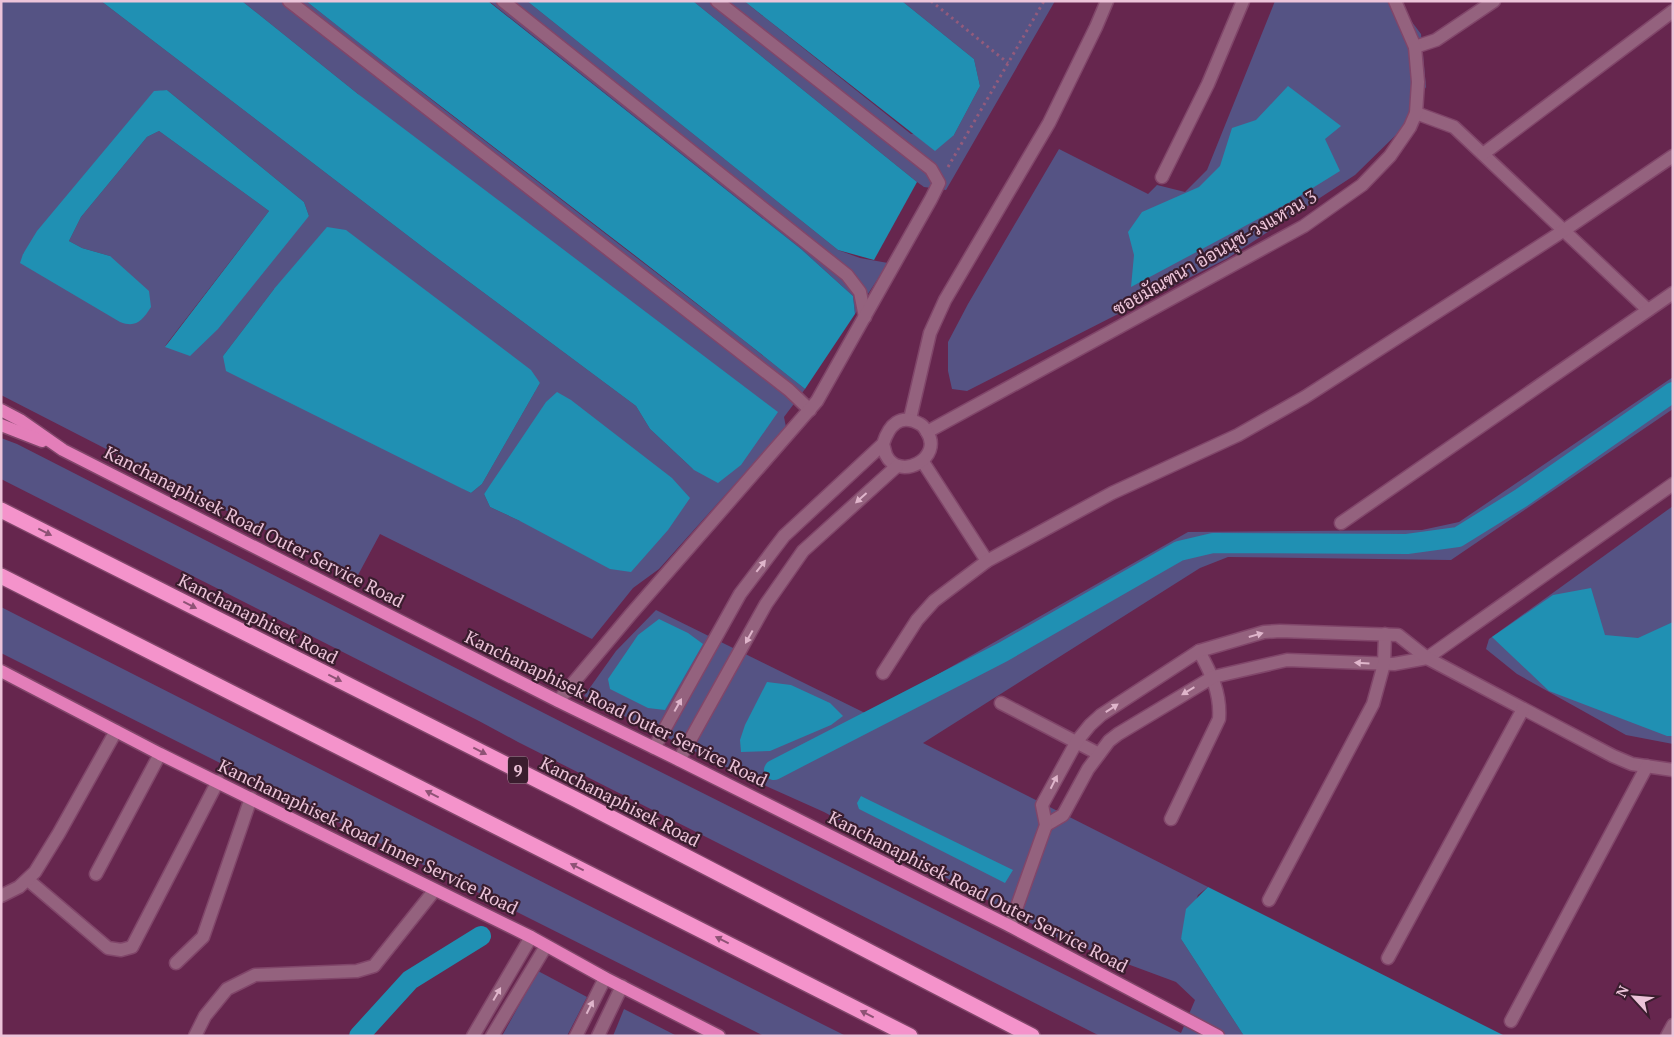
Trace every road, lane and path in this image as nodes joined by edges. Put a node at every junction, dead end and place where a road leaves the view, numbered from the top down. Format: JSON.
{"nodes":[{"id":1,"x":288,"y":1,"type":"edge"},
{"id":2,"x":503,"y":1,"type":"edge"},
{"id":3,"x":717,"y":1,"type":"edge"},
{"id":4,"x":931,"y":1,"type":"edge"},
{"id":5,"x":1044,"y":1,"type":"edge"},
{"id":6,"x":1107,"y":1,"type":"edge"},
{"id":7,"x":1243,"y":1,"type":"edge"},
{"id":8,"x":1395,"y":1,"type":"edge"},
{"id":9,"x":1494,"y":1,"type":"edge"},
{"id":10,"x":1673,"y":11,"type":"edge"},
{"id":11,"x":1416,"y":46,"type":"junction"},
{"id":12,"x":1008,"y":63,"type":"junction"},
{"id":13,"x":1416,"y":113,"type":"junction"},
{"id":14,"x":1482,"y":154,"type":"junction"},
{"id":15,"x":1673,"y":156,"type":"edge"},
{"id":16,"x":1162,"y":177,"type":"dead end"},
{"id":17,"x":939,"y":182,"type":"junction"},
{"id":18,"x":1562,"y":231,"type":"junction"},
{"id":19,"x":1673,"y":293,"type":"edge"},
{"id":20,"x":1648,"y":310,"type":"junction"},
{"id":21,"x":865,"y":317,"type":"junction"},
{"id":22,"x":1,"y":410,"type":"edge"},
{"id":23,"x":810,"y":410,"type":"junction"},
{"id":24,"x":910,"y":420,"type":"junction"},
{"id":25,"x":1,"y":425,"type":"edge"},
{"id":26,"x":927,"y":432,"type":"junction"},
{"id":27,"x":883,"y":444,"type":"junction"},
{"id":28,"x":63,"y":450,"type":"junction"},
{"id":29,"x":923,"y":462,"type":"junction"},
{"id":30,"x":897,"y":466,"type":"junction"},
{"id":31,"x":1673,"y":484,"type":"edge"},
{"id":32,"x":1,"y":510,"type":"edge"},
{"id":33,"x":1342,"y":524,"type":"dead end"},
{"id":34,"x":986,"y":562,"type":"junction"},
{"id":35,"x":1,"y":576,"type":"edge"},
{"id":36,"x":1385,"y":634,"type":"junction"},
{"id":37,"x":1199,"y":651,"type":"junction"},
{"id":38,"x":1427,"y":658,"type":"junction"},
{"id":39,"x":1384,"y":664,"type":"junction"},
{"id":40,"x":1,"y":671,"type":"edge"},
{"id":41,"x":884,"y":673,"type":"dead end"},
{"id":42,"x":1213,"y":676,"type":"junction"},
{"id":43,"x":558,"y":702,"type":"junction"},
{"id":44,"x":1000,"y":702,"type":"dead end"},
{"id":45,"x":1523,"y":709,"type":"junction"},
{"id":46,"x":116,"y":731,"type":"junction"},
{"id":47,"x":1077,"y":741,"type":"junction"},
{"id":48,"x":654,"y":748,"type":"junction"},
{"id":49,"x":160,"y":754,"type":"junction"},
{"id":50,"x":1099,"y":754,"type":"junction"},
{"id":51,"x":679,"y":760,"type":"junction"},
{"id":52,"x":1647,"y":766,"type":"junction"},
{"id":53,"x":1673,"y":770,"type":"edge"},
{"id":54,"x":218,"y":782,"type":"junction"},
{"id":55,"x":251,"y":798,"type":"junction"},
{"id":56,"x":1171,"y":819,"type":"dead end"},
{"id":57,"x":1046,"y":825,"type":"junction"},
{"id":58,"x":96,"y":874,"type":"dead end"},
{"id":59,"x":28,"y":880,"type":"junction"},
{"id":60,"x":434,"y":890,"type":"junction"},
{"id":61,"x":1,"y":896,"type":"edge"},
{"id":62,"x":1269,"y":900,"type":"dead end"},
{"id":63,"x":1010,"y":926,"type":"junction"},
{"id":64,"x":531,"y":937,"type":"junction"},
{"id":65,"x":546,"y":946,"type":"junction"},
{"id":66,"x":1388,"y":958,"type":"dead end"},
{"id":67,"x":176,"y":963,"type":"dead end"},
{"id":68,"x":605,"y":978,"type":"junction"},
{"id":69,"x":622,"y":986,"type":"junction"},
{"id":70,"x":1512,"y":1021,"type":"dead end"},
{"id":71,"x":1673,"y":1025,"type":"edge"},
{"id":72,"x":194,"y":1036,"type":"edge"},
{"id":73,"x":473,"y":1036,"type":"edge"},
{"id":74,"x":492,"y":1036,"type":"edge"},
{"id":75,"x":576,"y":1036,"type":"edge"},
{"id":76,"x":598,"y":1036,"type":"edge"},
{"id":77,"x":719,"y":1036,"type":"edge"},
{"id":78,"x":910,"y":1036,"type":"edge"},
{"id":79,"x":1032,"y":1036,"type":"edge"},
{"id":80,"x":1218,"y":1036,"type":"edge"},
{"id":81,"x":1667,"y":1036,"type":"edge"}],
"edges":[{"from":1,"to":23,"type":"street"},
{"from":2,"to":21,"type":"street"},
{"from":3,"to":17,"type":"street"},
{"from":4,"to":12,"type":"path"},
{"from":5,"to":12,"type":"path"},
{"from":6,"to":24,"type":"street"},
{"from":7,"to":16,"type":"street"},
{"from":8,"to":11,"type":"street","name":"ซอยมัณฑนา อ่อนนุช-วงแหวน 3"},
{"from":9,"to":11,"type":"street"},
{"from":10,"to":14,"type":"street"},
{"from":11,"to":13,"type":"street","name":"ซอยมัณฑนา อ่อนนุช-วงแหวน 3"},
{"from":12,"to":17,"type":"path"},
{"from":13,"to":14,"type":"street"},
{"from":13,"to":26,"type":"street","name":"ซอยมัณฑนา อ่อนนุช-วงแหวน 3"},
{"from":14,"to":18,"type":"street"},
{"from":15,"to":18,"type":"street"},
{"from":17,"to":21,"type":"street"},
{"from":18,"to":20,"type":"street"},
{"from":18,"to":34,"type":"street"},
{"from":19,"to":20,"type":"street"},
{"from":20,"to":33,"type":"street"},
{"from":21,"to":23,"type":"street"},
{"from":22,"to":28,"type":"main road","name":"Kanchanaphisek Road Outer Service Road"},
{"from":23,"to":43,"type":"street"},
{"from":24,"to":26,"type":"street"},
{"from":24,"to":27,"type":"street"},
{"from":25,"to":28,"type":"main road"},
{"from":26,"to":29,"type":"street"},
{"from":27,"to":30,"type":"street"},
{"from":48,"to":27,"type":"street","one_way":true},
{"from":28,"to":43,"type":"main road","name":"Kanchanaphisek Road Outer Service Road"},
{"from":29,"to":30,"type":"street"},
{"from":29,"to":34,"type":"street"},
{"from":30,"to":51,"type":"street","one_way":true},
{"from":31,"to":38,"type":"street"},
{"from":32,"to":79,"type":"highway","name":"Kanchanaphisek Road","number":"9","one_way":true},
{"from":34,"to":41,"type":"street"},
{"from":78,"to":35,"type":"highway","one_way":true},
{"from":37,"to":36,"type":"street","one_way":true},
{"from":36,"to":38,"type":"street"},
{"from":36,"to":39,"type":"street"},
{"from":37,"to":42,"type":"street"},
{"from":47,"to":37,"type":"street","one_way":true},
{"from":38,"to":39,"type":"street"},
{"from":38,"to":45,"type":"street"},
{"from":39,"to":42,"type":"street","one_way":true},
{"from":39,"to":62,"type":"street"},
{"from":40,"to":46,"type":"main road","name":"Kanchanaphisek Road Inner Service Road"},
{"from":42,"to":50,"type":"street","one_way":true},
{"from":42,"to":56,"type":"street"},
{"from":43,"to":48,"type":"main road","name":"Kanchanaphisek Road Outer Service Road"},
{"from":44,"to":47,"type":"street"},
{"from":45,"to":52,"type":"street"},
{"from":45,"to":66,"type":"street"},
{"from":46,"to":49,"type":"main road","name":"Kanchanaphisek Road Inner Service Road"},
{"from":46,"to":59,"type":"street"},
{"from":47,"to":50,"type":"street"},
{"from":57,"to":47,"type":"street","one_way":true},
{"from":48,"to":51,"type":"main road","name":"Kanchanaphisek Road Outer Service Road"},
{"from":49,"to":54,"type":"main road","name":"Kanchanaphisek Road Inner Service Road"},
{"from":49,"to":58,"type":"street"},
{"from":50,"to":57,"type":"street"},
{"from":51,"to":63,"type":"main road","name":"Kanchanaphisek Road Outer Service Road"},
{"from":52,"to":53,"type":"street"},
{"from":52,"to":70,"type":"street"},
{"from":54,"to":55,"type":"main road","name":"Kanchanaphisek Road Inner Service Road"},
{"from":54,"to":59,"type":"street"},
{"from":55,"to":60,"type":"main road","name":"Kanchanaphisek Road Inner Service Road"},
{"from":55,"to":67,"type":"street"},
{"from":57,"to":63,"type":"street"},
{"from":59,"to":61,"type":"street"},
{"from":60,"to":64,"type":"main road","name":"Kanchanaphisek Road Inner Service Road"},
{"from":60,"to":72,"type":"street"},
{"from":63,"to":80,"type":"main road","name":"Kanchanaphisek Road Outer Service Road"},
{"from":64,"to":65,"type":"main road","name":"Kanchanaphisek Road Inner Service Road"},
{"from":73,"to":64,"type":"street","one_way":true},
{"from":65,"to":68,"type":"main road","name":"Kanchanaphisek Road Inner Service Road"},
{"from":65,"to":74,"type":"street"},
{"from":68,"to":69,"type":"main road","name":"Kanchanaphisek Road Inner Service Road"},
{"from":75,"to":68,"type":"street","one_way":true},
{"from":69,"to":76,"type":"street"},
{"from":69,"to":77,"type":"main road","name":"Kanchanaphisek Road Inner Service Road"},
{"from":71,"to":81,"type":"street"}]}
